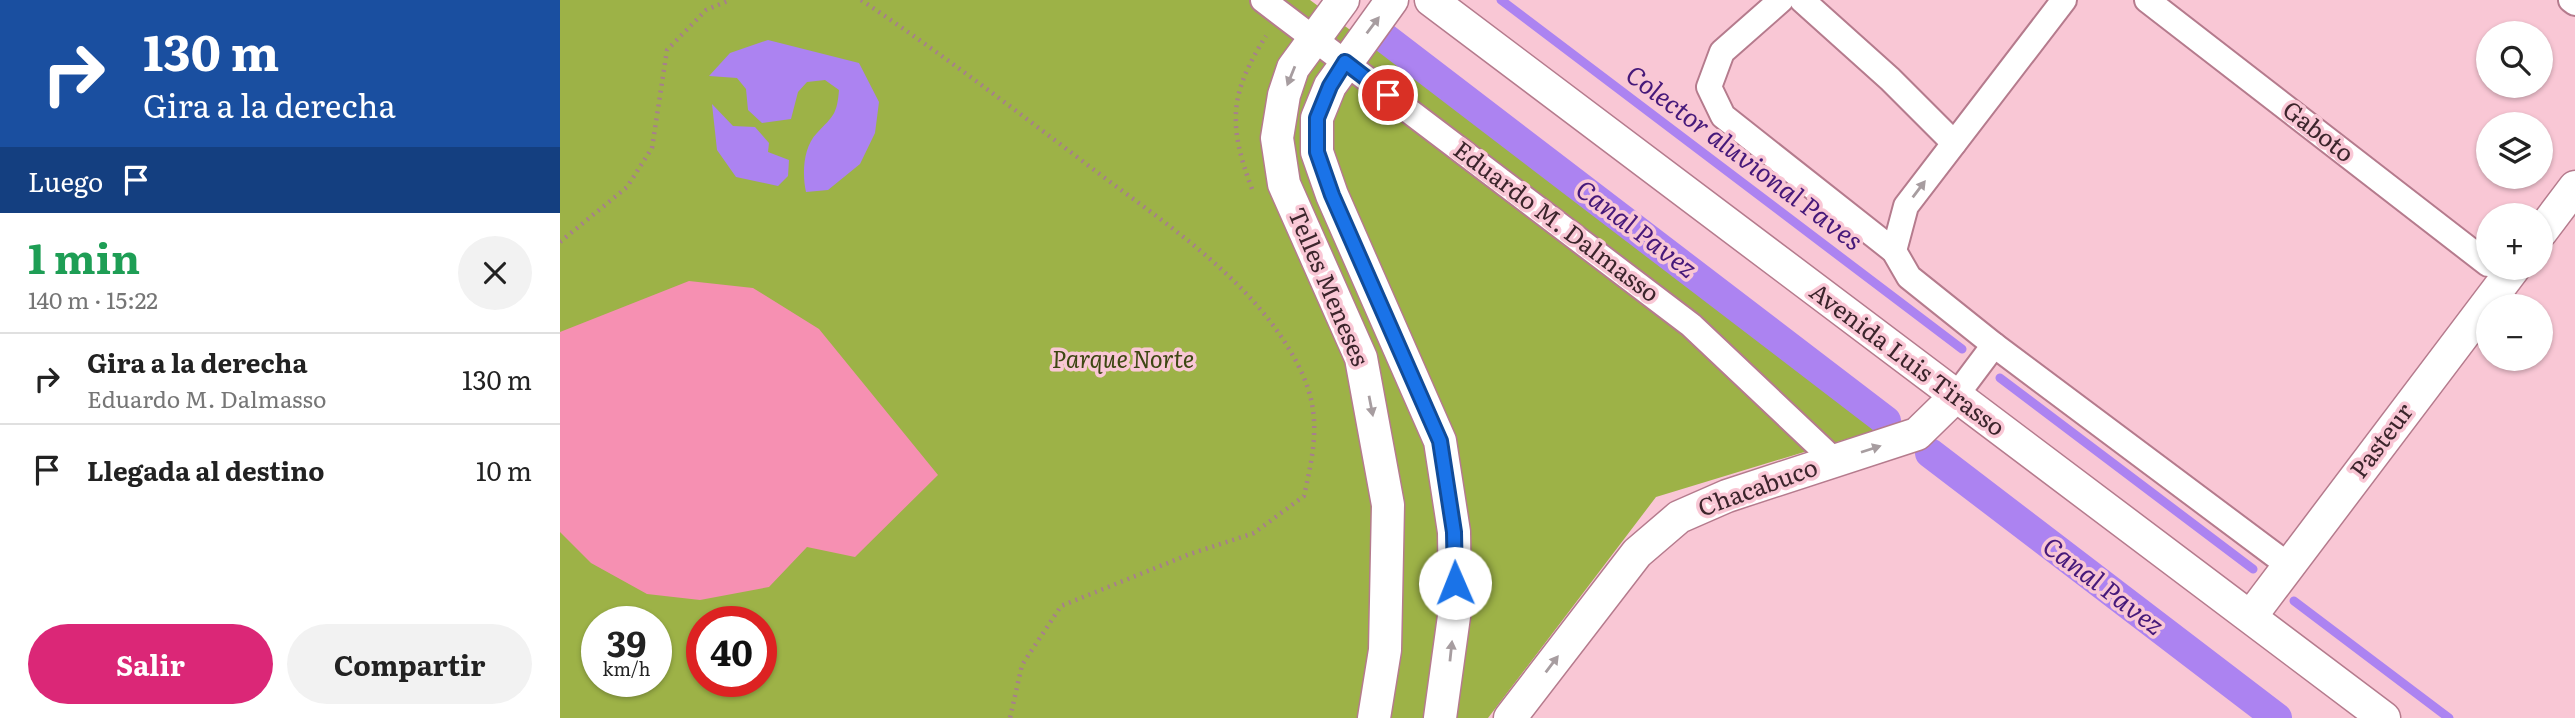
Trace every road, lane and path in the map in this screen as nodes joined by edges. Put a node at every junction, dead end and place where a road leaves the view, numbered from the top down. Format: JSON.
{"nodes":[{"id":1,"x":730,"y":0,"type":"edge"},
{"id":2,"x":861,"y":0,"type":"edge"},
{"id":3,"x":1343,"y":0,"type":"edge"},
{"id":4,"x":1392,"y":0,"type":"edge"},
{"id":5,"x":1431,"y":0,"type":"edge"},
{"id":6,"x":1781,"y":0,"type":"edge"},
{"id":7,"x":1802,"y":0,"type":"edge"},
{"id":8,"x":2064,"y":0,"type":"edge"},
{"id":9,"x":2147,"y":0,"type":"edge"},
{"id":10,"x":1272,"y":7,"type":"edge"},
{"id":11,"x":1313,"y":38,"type":"junction"},
{"id":12,"x":1345,"y":62,"type":"junction"},
{"id":13,"x":1954,"y":143,"type":"junction"},
{"id":14,"x":2575,"y":187,"type":"edge"},
{"id":15,"x":1256,"y":200,"type":"dead end"},
{"id":16,"x":2553,"y":216,"type":"edge"},
{"id":17,"x":560,"y":242,"type":"edge"},
{"id":18,"x":1894,"y":251,"type":"junction"},
{"id":19,"x":2476,"y":251,"type":"edge"},
{"id":20,"x":2492,"y":280,"type":"edge"},
{"id":21,"x":1994,"y":345,"type":"junction"},
{"id":22,"x":1955,"y":397,"type":"junction"},
{"id":23,"x":1835,"y":461,"type":"junction"},
{"id":24,"x":2288,"y":565,"type":"junction"},
{"id":25,"x":2251,"y":616,"type":"junction"},
{"id":26,"x":1010,"y":718,"type":"edge"},
{"id":27,"x":1374,"y":718,"type":"edge"},
{"id":28,"x":1440,"y":718,"type":"edge"},
{"id":29,"x":1510,"y":718,"type":"edge"},
{"id":30,"x":2384,"y":718,"type":"edge"}],
"edges":[{"from":1,"to":17,"type":"path"},
{"from":2,"to":26,"type":"path"},
{"from":3,"to":11,"type":"street","name":"Telles Meneses"},
{"from":12,"to":4,"type":"street","name":"Telles Meneses","one_way":true},
{"from":5,"to":22,"type":"street","name":"Avenida Luis Tirasso"},
{"from":6,"to":18,"type":"street"},
{"from":7,"to":13,"type":"street"},
{"from":8,"to":13,"type":"street"},
{"from":9,"to":19,"type":"street","name":"Gaboto"},
{"from":10,"to":11,"type":"street","name":"Eduardo M. Dalmasso"},
{"from":10,"to":15,"type":"path"},
{"from":11,"to":12,"type":"street","name":"Eduardo M. Dalmasso"},
{"from":11,"to":27,"type":"street","name":"Telles Meneses","one_way":true},
{"from":12,"to":23,"type":"street","name":"Eduardo M. Dalmasso"},
{"from":28,"to":12,"type":"street","name":"Telles Meneses","one_way":true},
{"from":18,"to":13,"type":"street","one_way":true},
{"from":14,"to":16,"type":"street"},
{"from":18,"to":21,"type":"street"},
{"from":20,"to":24,"type":"street","name":"Pasteur"},
{"from":21,"to":22,"type":"street"},
{"from":21,"to":24,"type":"street"},
{"from":23,"to":22,"type":"street","name":"Chacabuco","one_way":true},
{"from":22,"to":25,"type":"street","name":"Avenida Luis Tirasso"},
{"from":29,"to":23,"type":"street","name":"Chacabuco","one_way":true},
{"from":24,"to":25,"type":"street","name":"Pasteur"},
{"from":25,"to":30,"type":"street","name":"Avenida Luis Tirasso"}]}
